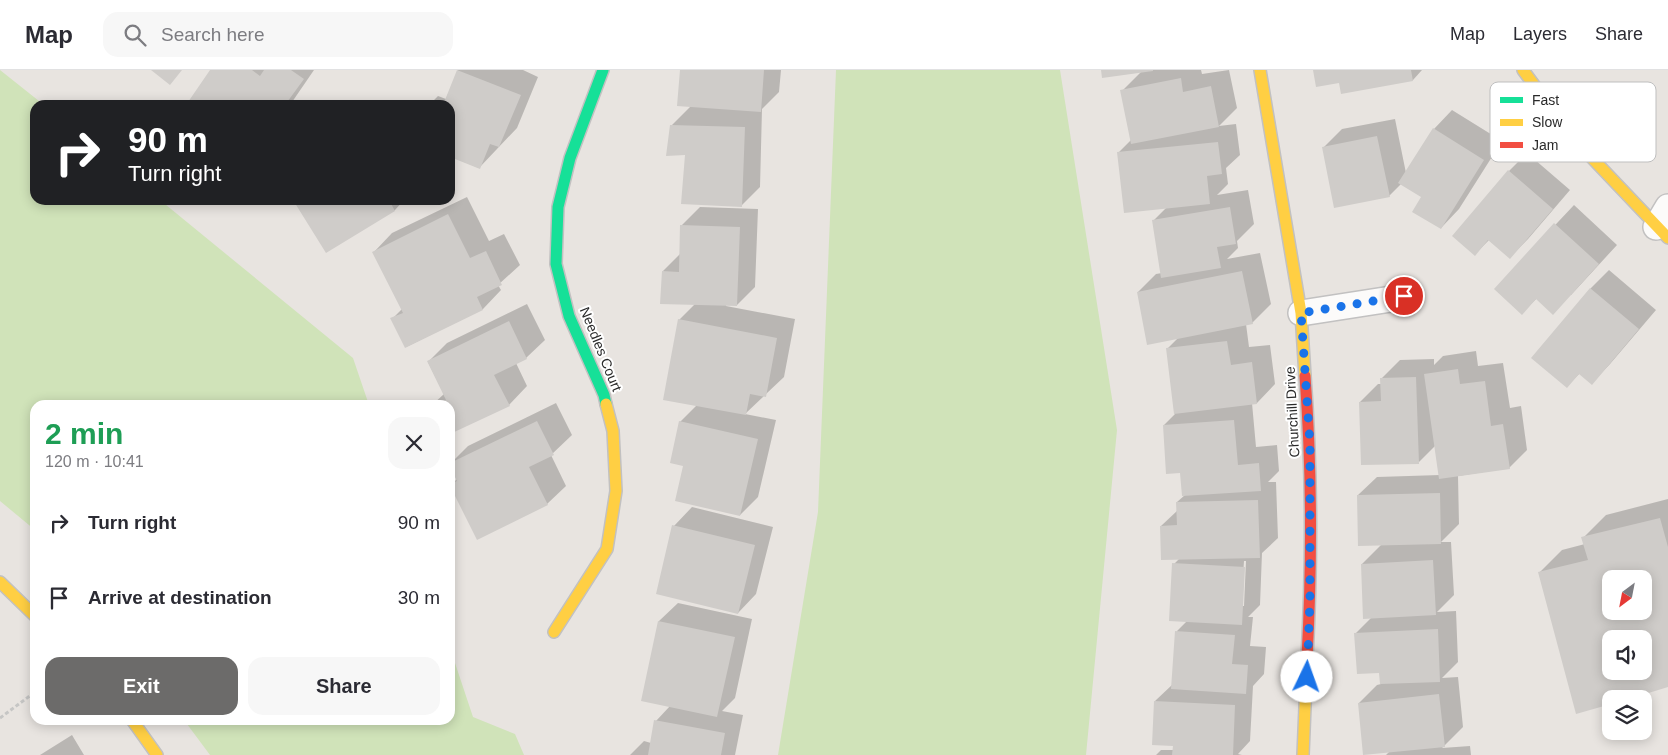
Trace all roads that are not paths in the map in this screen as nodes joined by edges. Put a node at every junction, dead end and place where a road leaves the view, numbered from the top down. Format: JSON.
{"nodes":[{"id":1,"x":603,"y":70,"type":"edge"},
{"id":2,"x":1260,"y":70,"type":"edge"},
{"id":3,"x":1523,"y":70,"type":"edge"},
{"id":4,"x":1532,"y":82,"type":"edge"},
{"id":5,"x":1598,"y":162,"type":"edge"},
{"id":6,"x":1664,"y":224,"type":"edge"},
{"id":7,"x":1404,"y":296,"type":"dead end"},
{"id":8,"x":1301,"y":313,"type":"junction"},
{"id":9,"x":0,"y":582,"type":"edge"},
{"id":10,"x":30,"y":611,"type":"edge"},
{"id":11,"x":554,"y":632,"type":"dead end"},
{"id":12,"x":136,"y":725,"type":"edge"},
{"id":13,"x":157,"y":755,"type":"edge"},
{"id":14,"x":1303,"y":755,"type":"edge"}],
"edges":[{"from":1,"to":11,"type":"street","name":"Needles Court"},
{"from":2,"to":8,"type":"street","name":"Churchill Drive"},
{"from":3,"to":4,"type":"street"},
{"from":5,"to":6,"type":"street"},
{"from":7,"to":8,"type":"street"},
{"from":8,"to":14,"type":"street","name":"Churchill Drive"},
{"from":9,"to":10,"type":"street"},
{"from":12,"to":13,"type":"street"}]}
